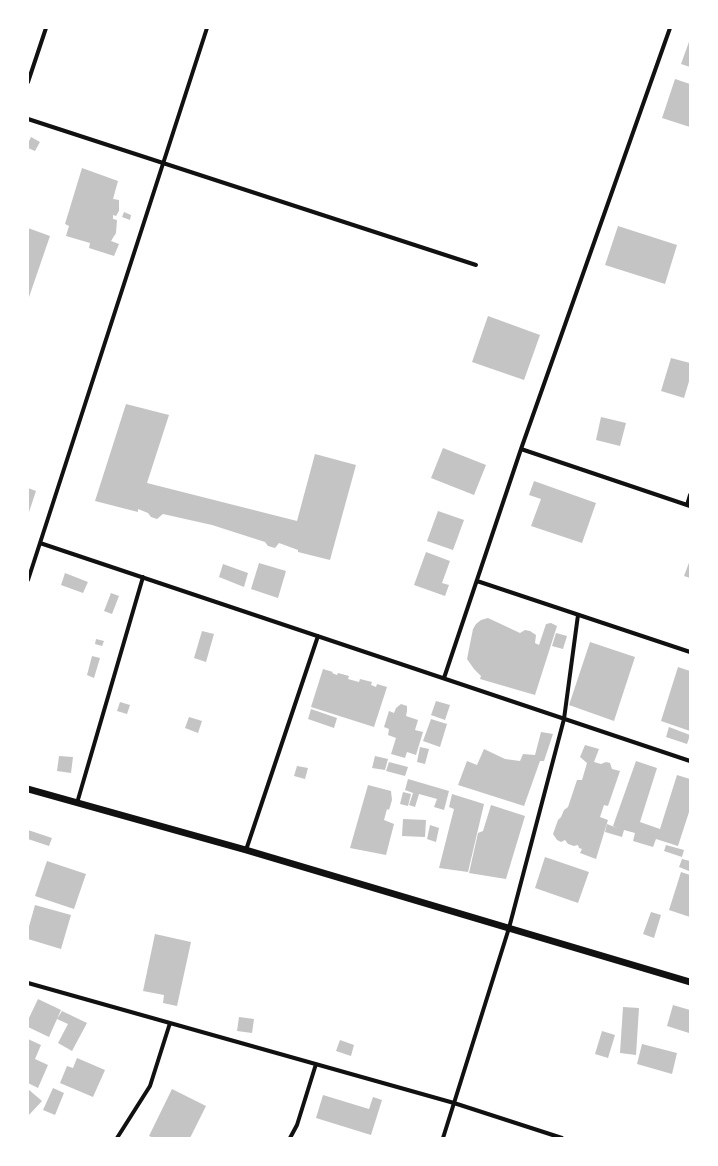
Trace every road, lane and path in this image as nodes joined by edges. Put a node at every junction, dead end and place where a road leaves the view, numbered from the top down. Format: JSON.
{"nodes":[{"id":1,"x":46,"y":28,"type":"edge"},
{"id":2,"x":207,"y":28,"type":"edge"},
{"id":3,"x":670,"y":28,"type":"edge"},
{"id":4,"x":28,"y":82,"type":"edge"},
{"id":5,"x":28,"y":119,"type":"edge"},
{"id":6,"x":162,"y":163,"type":"junction"},
{"id":7,"x":476,"y":265,"type":"dead end"},
{"id":8,"x":521,"y":449,"type":"junction"},
{"id":9,"x":690,"y":495,"type":"edge"},
{"id":10,"x":688,"y":505,"type":"edge"},
{"id":11,"x":40,"y":543,"type":"junction"},
{"id":12,"x":143,"y":577,"type":"junction"},
{"id":13,"x":28,"y":580,"type":"edge"},
{"id":14,"x":477,"y":581,"type":"junction"},
{"id":15,"x":578,"y":615,"type":"junction"},
{"id":16,"x":318,"y":636,"type":"junction"},
{"id":17,"x":690,"y":652,"type":"edge"},
{"id":18,"x":444,"y":678,"type":"junction"},
{"id":19,"x":564,"y":719,"type":"junction"},
{"id":20,"x":690,"y":761,"type":"edge"},
{"id":21,"x":28,"y":789,"type":"edge"},
{"id":22,"x":77,"y":803,"type":"junction"},
{"id":23,"x":246,"y":850,"type":"junction"},
{"id":24,"x":509,"y":928,"type":"junction"},
{"id":25,"x":690,"y":982,"type":"edge"},
{"id":26,"x":28,"y":983,"type":"edge"},
{"id":27,"x":170,"y":1023,"type":"junction"},
{"id":28,"x":316,"y":1064,"type":"junction"},
{"id":29,"x":454,"y":1103,"type":"junction"},
{"id":30,"x":117,"y":1138,"type":"edge"},
{"id":31,"x":290,"y":1138,"type":"edge"},
{"id":32,"x":443,"y":1138,"type":"edge"},
{"id":33,"x":562,"y":1138,"type":"edge"}],
"edges":[{"from":1,"to":4,"type":"street"},
{"from":2,"to":6,"type":"street"},
{"from":3,"to":8,"type":"street"},
{"from":5,"to":6,"type":"street"},
{"from":6,"to":7,"type":"street"},
{"from":6,"to":11,"type":"street"},
{"from":8,"to":10,"type":"street"},
{"from":8,"to":14,"type":"street"},
{"from":9,"to":10,"type":"street"},
{"from":11,"to":12,"type":"street"},
{"from":11,"to":13,"type":"street"},
{"from":12,"to":16,"type":"street"},
{"from":12,"to":22,"type":"street"},
{"from":14,"to":15,"type":"street"},
{"from":14,"to":18,"type":"street"},
{"from":15,"to":17,"type":"street"},
{"from":15,"to":19,"type":"street"},
{"from":16,"to":18,"type":"street"},
{"from":16,"to":23,"type":"street"},
{"from":18,"to":19,"type":"street"},
{"from":19,"to":20,"type":"street"},
{"from":19,"to":24,"type":"street"},
{"from":21,"to":22,"type":"street"},
{"from":22,"to":23,"type":"street"},
{"from":23,"to":24,"type":"street"},
{"from":24,"to":25,"type":"street"},
{"from":24,"to":29,"type":"street"},
{"from":26,"to":27,"type":"street"},
{"from":27,"to":28,"type":"street"},
{"from":27,"to":30,"type":"street"},
{"from":28,"to":29,"type":"street"},
{"from":28,"to":31,"type":"street"},
{"from":29,"to":32,"type":"street"},
{"from":29,"to":33,"type":"street"}]}
